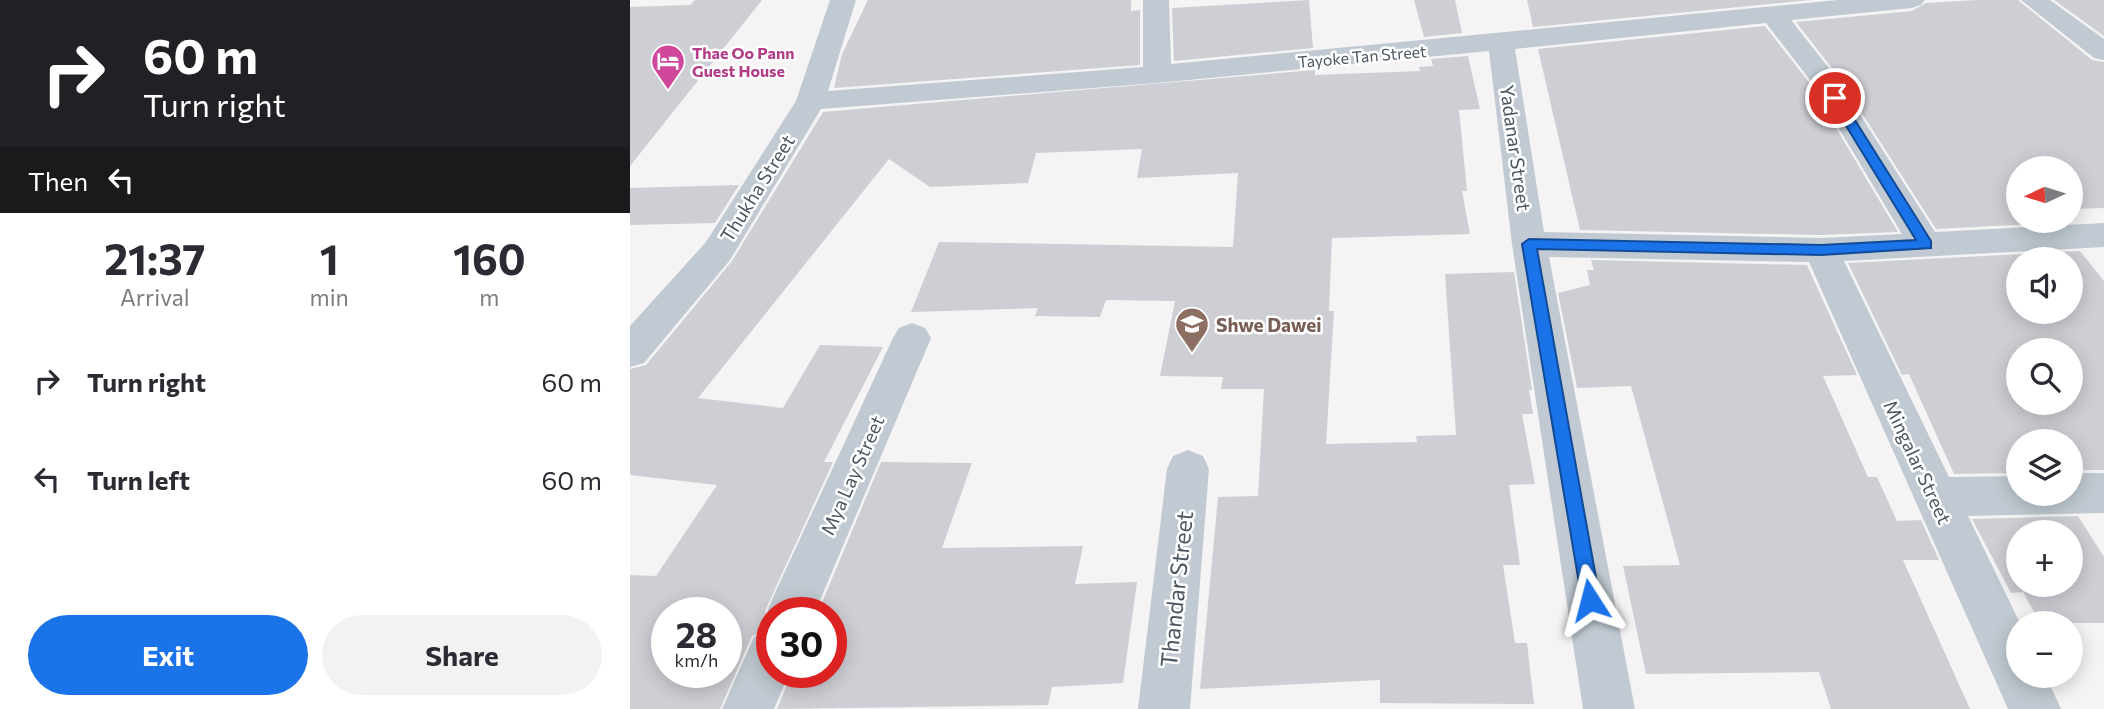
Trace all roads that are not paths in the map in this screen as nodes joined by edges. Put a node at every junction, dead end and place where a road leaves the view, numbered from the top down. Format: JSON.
{"nodes":[{"id":1,"x":843,"y":0,"type":"edge"},
{"id":2,"x":1156,"y":0,"type":"edge"},
{"id":3,"x":1651,"y":0,"type":"edge"},
{"id":4,"x":1912,"y":0,"type":"edge"},
{"id":5,"x":2034,"y":0,"type":"edge"},
{"id":6,"x":1773,"y":15,"type":"junction"},
{"id":7,"x":1668,"y":25,"type":"junction"},
{"id":8,"x":1501,"y":43,"type":"junction"},
{"id":9,"x":2104,"y":52,"type":"edge"},
{"id":10,"x":1157,"y":75,"type":"junction"},
{"id":11,"x":811,"y":101,"type":"junction"},
{"id":12,"x":2099,"y":243,"type":"edge"},
{"id":13,"x":1529,"y":244,"type":"junction"},
{"id":14,"x":1926,"y":245,"type":"junction"},
{"id":15,"x":1821,"y":250,"type":"junction"},
{"id":16,"x":912,"y":338,"type":"dead end"},
{"id":17,"x":630,"y":352,"type":"edge"},
{"id":18,"x":1188,"y":469,"type":"dead end"},
{"id":19,"x":2104,"y":493,"type":"edge"},
{"id":20,"x":2083,"y":494,"type":"edge"},
{"id":21,"x":2006,"y":495,"type":"edge"},
{"id":22,"x":1934,"y":497,"type":"junction"},
{"id":23,"x":798,"y":597,"type":"edge"},
{"id":24,"x":2006,"y":649,"type":"edge"},
{"id":25,"x":757,"y":688,"type":"edge"},
{"id":26,"x":2025,"y":688,"type":"edge"},
{"id":27,"x":748,"y":709,"type":"edge"},
{"id":28,"x":1164,"y":709,"type":"edge"},
{"id":29,"x":1609,"y":709,"type":"edge"},
{"id":30,"x":2035,"y":709,"type":"edge"}],
"edges":[{"from":1,"to":11,"type":"street","name":"Thukha Street"},
{"from":2,"to":10,"type":"street"},
{"from":3,"to":7,"type":"street"},
{"from":4,"to":6,"type":"street","name":"Tayoke Tan Street"},
{"from":5,"to":9,"type":"street"},
{"from":6,"to":7,"type":"street","name":"Tayoke Tan Street"},
{"from":6,"to":14,"type":"street"},
{"from":7,"to":8,"type":"street","name":"Tayoke Tan Street"},
{"from":8,"to":10,"type":"street","name":"Tayoke Tan Street"},
{"from":8,"to":13,"type":"street","name":"Yadanar Street"},
{"from":10,"to":11,"type":"street","name":"Tayoke Tan Street"},
{"from":11,"to":17,"type":"street","name":"Thukha Street"},
{"from":12,"to":14,"type":"street"},
{"from":13,"to":15,"type":"street"},
{"from":13,"to":29,"type":"street","name":"Yadanar Street"},
{"from":14,"to":15,"type":"street"},
{"from":15,"to":22,"type":"street","name":"Mingalar Street"},
{"from":16,"to":23,"type":"street","name":"Mya Lay Street"},
{"from":18,"to":28,"type":"street","name":"Thandar Street"},
{"from":19,"to":20,"type":"street"},
{"from":21,"to":22,"type":"street"},
{"from":22,"to":24,"type":"street","name":"Mingalar Street"},
{"from":25,"to":27,"type":"street"},
{"from":26,"to":30,"type":"street","name":"Mingalar Street"}]}
